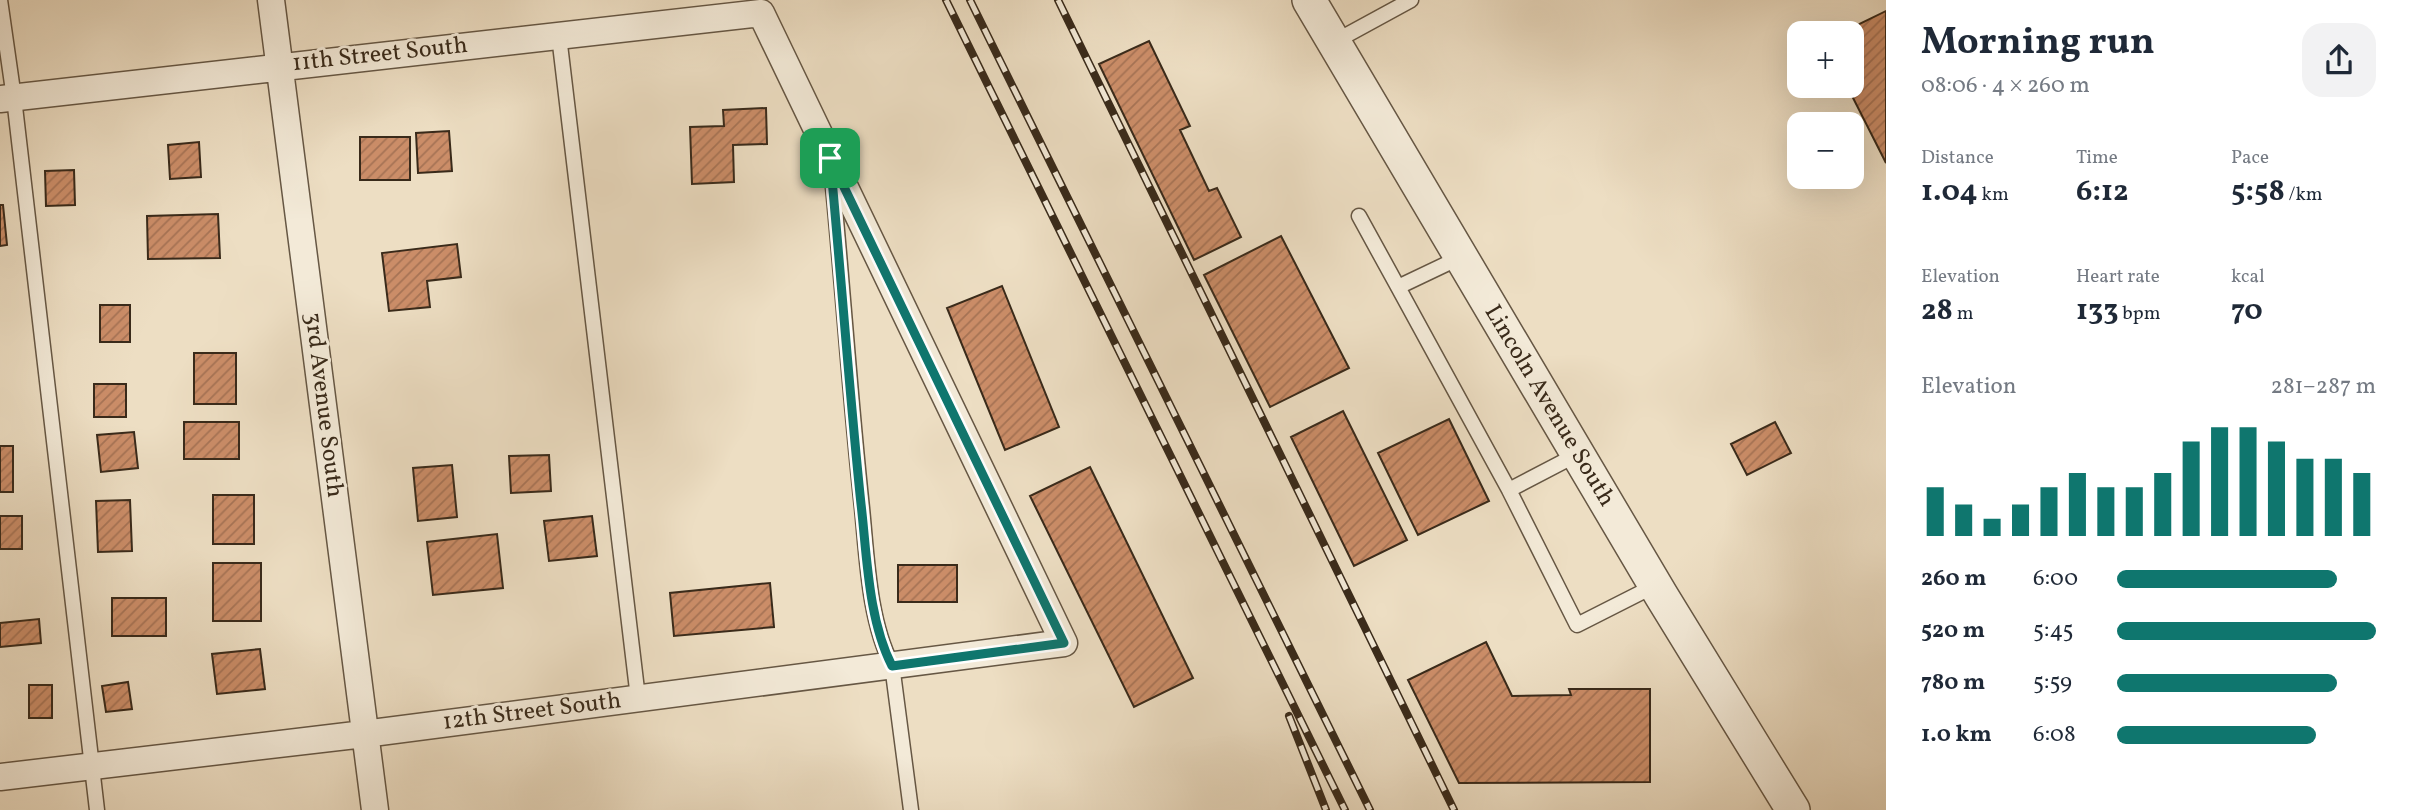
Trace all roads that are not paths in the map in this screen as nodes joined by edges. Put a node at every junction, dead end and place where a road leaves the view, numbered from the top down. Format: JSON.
{"nodes":[{"id":1,"x":0,"y":0,"type":"edge"},
{"id":2,"x":271,"y":0,"type":"edge"},
{"id":3,"x":1309,"y":0,"type":"edge"},
{"id":4,"x":1411,"y":0,"type":"edge"},
{"id":5,"x":559,"y":36,"type":"junction"},
{"id":6,"x":1334,"y":42,"type":"junction"},
{"id":7,"x":281,"y":66,"type":"junction"},
{"id":8,"x":7,"y":99,"type":"edge"},
{"id":9,"x":830,"y":158,"type":"junction"},
{"id":10,"x":1359,"y":216,"type":"dead end"},
{"id":11,"x":1461,"y":257,"type":"junction"},
{"id":12,"x":1398,"y":287,"type":"junction"},
{"id":13,"x":1578,"y":454,"type":"junction"},
{"id":14,"x":1509,"y":490,"type":"junction"},
{"id":15,"x":1656,"y":585,"type":"junction"},
{"id":16,"x":892,"y":666,"type":"junction"},
{"id":17,"x":638,"y":698,"type":"junction"},
{"id":18,"x":364,"y":734,"type":"junction"},
{"id":19,"x":92,"y":767,"type":"junction"},
{"id":20,"x":0,"y":778,"type":"edge"},
{"id":21,"x":97,"y":810,"type":"edge"},
{"id":22,"x":375,"y":810,"type":"edge"},
{"id":23,"x":911,"y":810,"type":"edge"},
{"id":24,"x":1793,"y":810,"type":"edge"}],
"edges":[{"from":1,"to":8,"type":"lane"},
{"from":2,"to":7,"type":"street","name":"3rd Avenue South"},
{"from":3,"to":6,"type":"street","name":"Lincoln Avenue South"},
{"from":4,"to":6,"type":"lane"},
{"from":5,"to":7,"type":"street","name":"11th Street South"},
{"from":5,"to":9,"type":"street","name":"11th Street South"},
{"from":5,"to":17,"type":"lane"},
{"from":6,"to":11,"type":"street","name":"Lincoln Avenue South"},
{"from":7,"to":8,"type":"street","name":"11th Street South"},
{"from":7,"to":18,"type":"street","name":"3rd Avenue South"},
{"from":8,"to":19,"type":"lane"},
{"from":9,"to":16,"type":"lane"},
{"from":9,"to":16,"type":"street","name":"12th Street South"},
{"from":10,"to":12,"type":"lane"},
{"from":11,"to":12,"type":"lane"},
{"from":11,"to":13,"type":"street","name":"Lincoln Avenue South"},
{"from":12,"to":14,"type":"lane"},
{"from":13,"to":14,"type":"lane"},
{"from":13,"to":15,"type":"street","name":"Lincoln Avenue South"},
{"from":14,"to":15,"type":"lane"},
{"from":15,"to":24,"type":"street","name":"Lincoln Avenue South"},
{"from":16,"to":17,"type":"street","name":"12th Street South"},
{"from":16,"to":23,"type":"lane"},
{"from":17,"to":18,"type":"street","name":"12th Street South"},
{"from":18,"to":19,"type":"street","name":"12th Street South"},
{"from":18,"to":22,"type":"street","name":"3rd Avenue South"},
{"from":19,"to":20,"type":"street","name":"12th Street South"},
{"from":19,"to":21,"type":"lane"}]}
